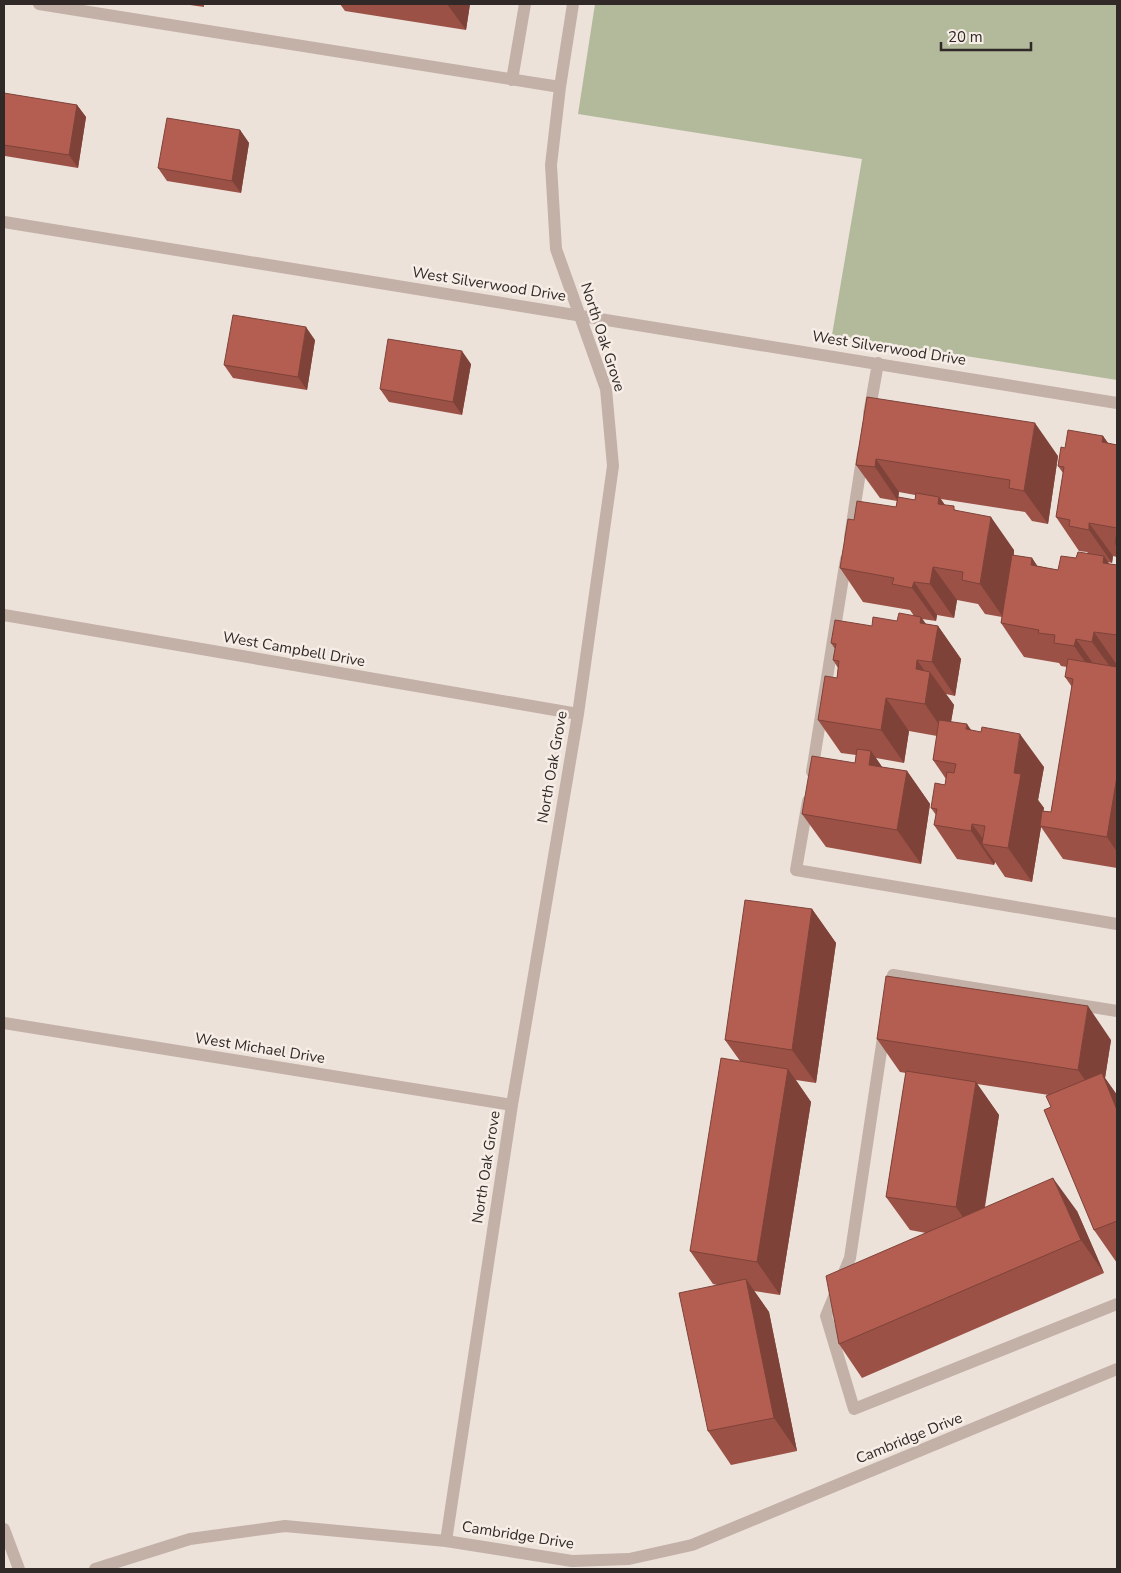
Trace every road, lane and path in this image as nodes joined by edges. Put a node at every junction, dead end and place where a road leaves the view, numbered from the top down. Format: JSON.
{"nodes":[{"id":1,"x":39,"y":4,"type":"edge"},
{"id":2,"x":525,"y":4,"type":"edge"},
{"id":3,"x":573,"y":4,"type":"edge"},
{"id":4,"x":102,"y":8,"type":"edge"},
{"id":5,"x":512,"y":80,"type":"junction"},
{"id":6,"x":560,"y":87,"type":"junction"},
{"id":7,"x":4,"y":222,"type":"edge"},
{"id":8,"x":580,"y":315,"type":"junction"},
{"id":9,"x":878,"y":363,"type":"junction"},
{"id":10,"x":1117,"y":403,"type":"edge"},
{"id":11,"x":868,"y":423,"type":"edge"},
{"id":12,"x":865,"y":442,"type":"edge"},
{"id":13,"x":4,"y":616,"type":"edge"},
{"id":14,"x":578,"y":714,"type":"junction"},
{"id":15,"x":1117,"y":924,"type":"edge"},
{"id":16,"x":1117,"y":1011,"type":"edge"},
{"id":17,"x":4,"y":1023,"type":"edge"},
{"id":18,"x":512,"y":1105,"type":"junction"},
{"id":19,"x":1117,"y":1304,"type":"edge"},
{"id":20,"x":1117,"y":1370,"type":"edge"},
{"id":21,"x":4,"y":1528,"type":"edge"},
{"id":22,"x":446,"y":1541,"type":"junction"},
{"id":23,"x":18,"y":1569,"type":"edge"},
{"id":24,"x":95,"y":1569,"type":"edge"}],
"edges":[{"from":1,"to":4,"type":"street"},
{"from":2,"to":5,"type":"street"},
{"from":3,"to":6,"type":"street","name":"North Oak Grove"},
{"from":4,"to":5,"type":"street"},
{"from":5,"to":6,"type":"street"},
{"from":6,"to":8,"type":"street","name":"North Oak Grove"},
{"from":7,"to":8,"type":"street","name":"West Silverwood Drive"},
{"from":8,"to":9,"type":"street","name":"West Silverwood Drive"},
{"from":8,"to":14,"type":"street","name":"North Oak Grove"},
{"from":9,"to":10,"type":"street","name":"West Silverwood Drive"},
{"from":9,"to":11,"type":"street"},
{"from":12,"to":15,"type":"street"},
{"from":13,"to":14,"type":"street","name":"West Campbell Drive"},
{"from":14,"to":18,"type":"street","name":"North Oak Grove"},
{"from":16,"to":19,"type":"street"},
{"from":17,"to":18,"type":"street","name":"West Michael Drive"},
{"from":18,"to":22,"type":"street","name":"North Oak Grove"},
{"from":20,"to":22,"type":"street","name":"Cambridge Drive"},
{"from":21,"to":23,"type":"street"},
{"from":22,"to":24,"type":"street","name":"Cambridge Drive"}]}
